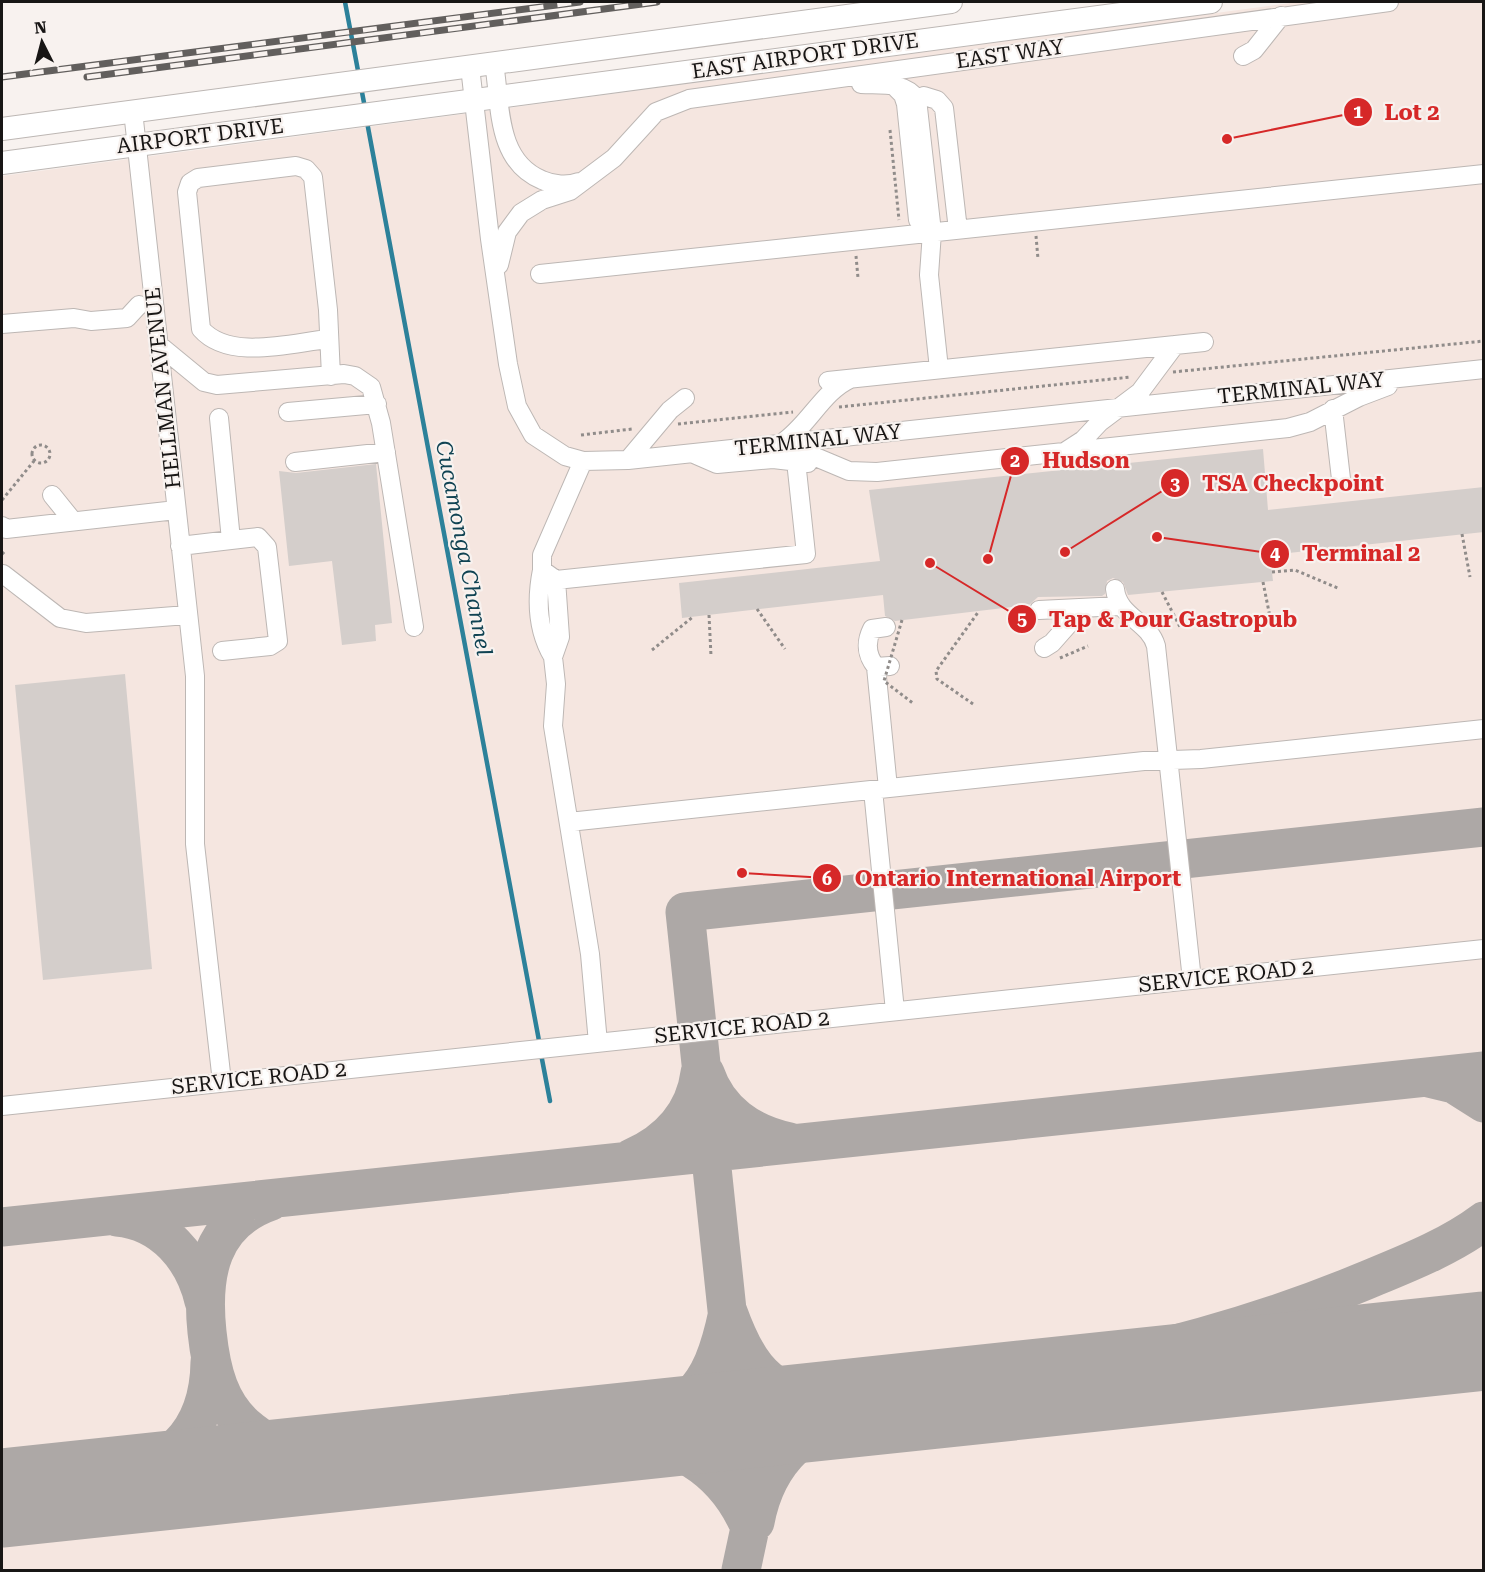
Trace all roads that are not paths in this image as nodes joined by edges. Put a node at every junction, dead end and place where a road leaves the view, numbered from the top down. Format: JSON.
{"nodes":[{"id":1,"x":951,"y":2,"type":"edge"},
{"id":2,"x":1211,"y":2,"type":"edge"},
{"id":3,"x":1389,"y":2,"type":"edge"},
{"id":4,"x":1281,"y":16,"type":"junction"},
{"id":5,"x":1243,"y":56,"type":"dead end"},
{"id":6,"x":494,"y":63,"type":"junction"},
{"id":7,"x":470,"y":67,"type":"junction"},
{"id":8,"x":393,"y":77,"type":"joint"},
{"id":9,"x":821,"y":81,"type":"junction"},
{"id":10,"x":898,"y":86,"type":"junction"},
{"id":11,"x":499,"y":98,"type":"junction"},
{"id":12,"x":475,"y":101,"type":"junction"},
{"id":13,"x":133,"y":111,"type":"junction"},
{"id":14,"x":399,"y":111,"type":"joint"},
{"id":15,"x":2,"y":129,"type":"edge"},
{"id":16,"x":138,"y":144,"type":"junction"},
{"id":17,"x":2,"y":163,"type":"edge"},
{"id":18,"x":1484,"y":174,"type":"edge"},
{"id":19,"x":589,"y":178,"type":"junction"},
{"id":20,"x":927,"y":231,"type":"junction"},
{"id":21,"x":540,"y":274,"type":"dead end"},
{"id":22,"x":497,"y":276,"type":"junction"},
{"id":23,"x":147,"y":304,"type":"junction"},
{"id":24,"x":2,"y":324,"type":"edge"},
{"id":25,"x":328,"y":339,"type":"junction"},
{"id":26,"x":1204,"y":342,"type":"dead end"},
{"id":27,"x":159,"y":345,"type":"junction"},
{"id":28,"x":1176,"y":345,"type":"junction"},
{"id":29,"x":939,"y":369,"type":"junction"},
{"id":30,"x":1484,"y":369,"type":"edge"},
{"id":31,"x":331,"y":376,"type":"junction"},
{"id":32,"x":1416,"y":376,"type":"junction"},
{"id":33,"x":851,"y":379,"type":"junction"},
{"id":34,"x":828,"y":381,"type":"dead end"},
{"id":35,"x":685,"y":398,"type":"dead end"},
{"id":36,"x":377,"y":404,"type":"junction"},
{"id":37,"x":1124,"y":406,"type":"junction"},
{"id":38,"x":1334,"y":409,"type":"junction"},
{"id":39,"x":288,"y":412,"type":"dead end"},
{"id":40,"x":219,"y":418,"type":"dead end"},
{"id":41,"x":782,"y":443,"type":"junction"},
{"id":42,"x":1065,"y":451,"type":"junction"},
{"id":43,"x":386,"y":452,"type":"junction"},
{"id":44,"x":692,"y":453,"type":"junction"},
{"id":45,"x":628,"y":460,"type":"junction"},
{"id":46,"x":583,"y":461,"type":"junction"},
{"id":47,"x":796,"y":461,"type":"junction"},
{"id":48,"x":294,"y":462,"type":"dead end"},
{"id":49,"x":833,"y":464,"type":"junction"},
{"id":50,"x":1341,"y":479,"type":"dead end"},
{"id":51,"x":52,"y":495,"type":"dead end"},
{"id":52,"x":176,"y":510,"type":"junction"},
{"id":53,"x":73,"y":521,"type":"junction"},
{"id":54,"x":2,"y":526,"type":"edge"},
{"id":55,"x":231,"y":540,"type":"junction"},
{"id":56,"x":180,"y":546,"type":"junction"},
{"id":57,"x":3,"y":574,"type":"dead end"},
{"id":58,"x":549,"y":575,"type":"junction"},
{"id":59,"x":1082,"y":609,"type":"junction"},
{"id":60,"x":188,"y":623,"type":"junction"},
{"id":61,"x":894,"y":624,"type":"road end"},
{"id":62,"x":414,"y":627,"type":"dead end"},
{"id":63,"x":222,"y":651,"type":"dead end"},
{"id":64,"x":1484,"y":729,"type":"edge"},
{"id":65,"x":1168,"y":760,"type":"junction"},
{"id":66,"x":880,"y":789,"type":"junction"},
{"id":67,"x":569,"y":822,"type":"junction"},
{"id":68,"x":1484,"y":949,"type":"edge"},
{"id":69,"x":1192,"y":980,"type":"junction"},
{"id":70,"x":895,"y":1011,"type":"junction"},
{"id":71,"x":598,"y":1043,"type":"junction"},
{"id":72,"x":222,"y":1082,"type":"junction"},
{"id":73,"x":2,"y":1106,"type":"edge"}],
"edges":[{"from":1,"to":6,"type":"main road","name":"EAST AIRPORT DRIVE"},
{"from":2,"to":11,"type":"main road","name":"EAST AIRPORT DRIVE"},
{"from":3,"to":4,"type":"street","name":"EAST WAY"},
{"from":4,"to":5,"type":"street"},
{"from":4,"to":9,"type":"street","name":"EAST WAY"},
{"from":6,"to":7,"type":"main road","name":"EAST AIRPORT DRIVE"},
{"from":6,"to":11,"type":"street","name":"EAST WAY"},
{"from":7,"to":8,"type":"main road","name":"EAST AIRPORT DRIVE"},
{"from":7,"to":12,"type":"street","name":"TERMINAL WAY"},
{"from":8,"to":13,"type":"main road","name":"AIRPORT DRIVE"},
{"from":9,"to":10,"type":"street"},
{"from":9,"to":19,"type":"street","name":"EAST WAY"},
{"from":10,"to":20,"type":"street"},
{"from":10,"to":20,"type":"street"},
{"from":10,"to":20,"type":"street"},
{"from":11,"to":12,"type":"main road","name":"EAST AIRPORT DRIVE"},
{"from":11,"to":19,"type":"street","name":"EAST WAY"},
{"from":12,"to":14,"type":"main road","name":"EAST AIRPORT DRIVE"},
{"from":12,"to":22,"type":"street","name":"TERMINAL WAY"},
{"from":13,"to":15,"type":"main road","name":"AIRPORT DRIVE"},
{"from":13,"to":16,"type":"street","name":"HELLMAN AVENUE"},
{"from":14,"to":16,"type":"main road","name":"AIRPORT DRIVE"},
{"from":16,"to":17,"type":"main road","name":"AIRPORT DRIVE"},
{"from":16,"to":23,"type":"street","name":"HELLMAN AVENUE"},
{"from":18,"to":20,"type":"street"},
{"from":19,"to":22,"type":"street","name":"EAST WAY"},
{"from":20,"to":21,"type":"street"},
{"from":20,"to":29,"type":"street"},
{"from":22,"to":46,"type":"street","name":"TERMINAL WAY"},
{"from":23,"to":24,"type":"street"},
{"from":23,"to":27,"type":"street","name":"HELLMAN AVENUE"},
{"from":25,"to":25,"type":"street"},
{"from":25,"to":31,"type":"street"},
{"from":26,"to":28,"type":"street"},
{"from":27,"to":31,"type":"street"},
{"from":27,"to":52,"type":"street","name":"HELLMAN AVENUE"},
{"from":28,"to":29,"type":"street"},
{"from":28,"to":37,"type":"street"},
{"from":29,"to":33,"type":"street"},
{"from":30,"to":32,"type":"street","name":"TERMINAL WAY"},
{"from":31,"to":36,"type":"street"},
{"from":32,"to":37,"type":"street","name":"TERMINAL WAY"},
{"from":32,"to":38,"type":"street"},
{"from":33,"to":34,"type":"street"},
{"from":33,"to":41,"type":"street"},
{"from":35,"to":45,"type":"street"},
{"from":36,"to":39,"type":"street"},
{"from":36,"to":43,"type":"street"},
{"from":37,"to":41,"type":"street","name":"TERMINAL WAY"},
{"from":37,"to":42,"type":"street"},
{"from":38,"to":42,"type":"street"},
{"from":38,"to":50,"type":"street"},
{"from":40,"to":55,"type":"street"},
{"from":41,"to":44,"type":"street","name":"TERMINAL WAY"},
{"from":41,"to":49,"type":"street"},
{"from":42,"to":49,"type":"street"},
{"from":43,"to":48,"type":"street"},
{"from":43,"to":62,"type":"street"},
{"from":44,"to":45,"type":"street","name":"TERMINAL WAY"},
{"from":44,"to":47,"type":"street"},
{"from":45,"to":46,"type":"street","name":"TERMINAL WAY"},
{"from":46,"to":58,"type":"street"},
{"from":47,"to":49,"type":"street"},
{"from":47,"to":58,"type":"street"},
{"from":51,"to":53,"type":"street"},
{"from":52,"to":53,"type":"street"},
{"from":52,"to":56,"type":"street","name":"HELLMAN AVENUE"},
{"from":53,"to":54,"type":"street"},
{"from":55,"to":56,"type":"street"},
{"from":55,"to":63,"type":"street"},
{"from":56,"to":60,"type":"street","name":"HELLMAN AVENUE"},
{"from":57,"to":60,"type":"street"},
{"from":58,"to":67,"type":"street"},
{"from":59,"to":59,"type":"street"},
{"from":59,"to":65,"type":"street"},
{"from":60,"to":72,"type":"street","name":"HELLMAN AVENUE"},
{"from":61,"to":66,"type":"street"},
{"from":64,"to":65,"type":"street"},
{"from":65,"to":66,"type":"street"},
{"from":65,"to":69,"type":"street"},
{"from":66,"to":67,"type":"street"},
{"from":66,"to":70,"type":"street"},
{"from":67,"to":71,"type":"street"},
{"from":68,"to":69,"type":"street","name":"SERVICE ROAD 2"},
{"from":69,"to":70,"type":"street","name":"SERVICE ROAD 2"},
{"from":70,"to":71,"type":"street","name":"SERVICE ROAD 2"},
{"from":71,"to":72,"type":"street","name":"SERVICE ROAD 2"},
{"from":72,"to":73,"type":"street","name":"SERVICE ROAD 2"}]}
